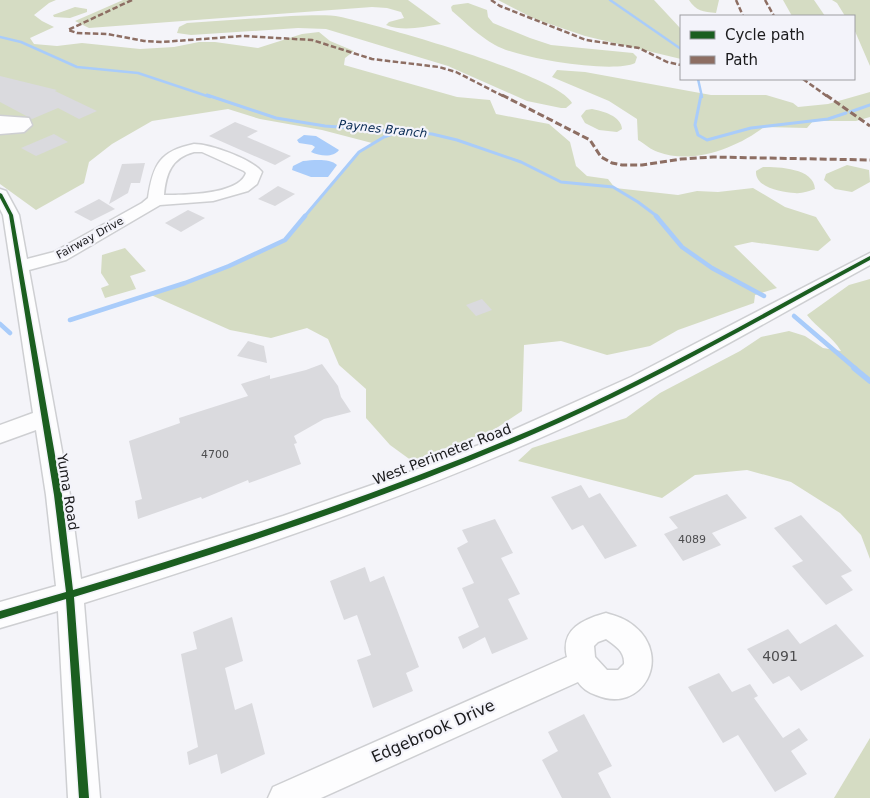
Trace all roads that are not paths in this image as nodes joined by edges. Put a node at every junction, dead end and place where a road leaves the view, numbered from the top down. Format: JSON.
{"nodes":[{"id":1,"x":0,"y":194,"type":"edge"},
{"id":2,"x":156,"y":200,"type":"junction"},
{"id":3,"x":870,"y":258,"type":"edge"},
{"id":4,"x":20,"y":267,"type":"junction"},
{"id":5,"x":44,"y":418,"type":"junction"},
{"id":6,"x":0,"y":434,"type":"edge"},
{"id":7,"x":70,"y":595,"type":"junction"},
{"id":8,"x":0,"y":615,"type":"edge"},
{"id":9,"x":582,"y":665,"type":"dead end"},
{"id":10,"x":84,"y":798,"type":"edge"},
{"id":11,"x":284,"y":798,"type":"edge"}],
"edges":[{"from":1,"to":4,"type":"street","name":"Yuma Road"},
{"from":2,"to":2,"type":"street"},
{"from":2,"to":4,"type":"street","name":"Fairway Drive"},
{"from":3,"to":7,"type":"street","name":"West Perimeter Road"},
{"from":4,"to":5,"type":"street","name":"Yuma Road"},
{"from":5,"to":6,"type":"street"},
{"from":5,"to":7,"type":"street","name":"Yuma Road"},
{"from":7,"to":8,"type":"street","name":"West Perimeter Road"},
{"from":7,"to":10,"type":"street","name":"Yuma Road"},
{"from":9,"to":11,"type":"street","name":"Edgebrook Drive"}]}
